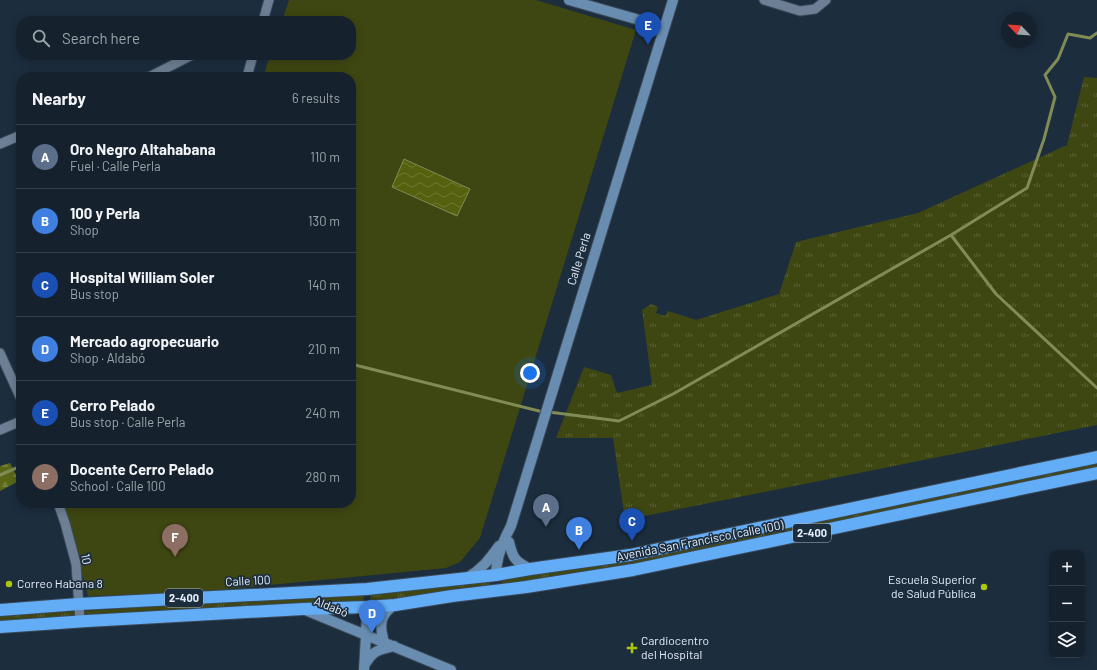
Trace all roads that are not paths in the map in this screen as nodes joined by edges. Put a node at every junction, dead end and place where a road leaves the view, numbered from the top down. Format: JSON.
{"nodes":[{"id":1,"x":269,"y":0,"type":"edge"},
{"id":2,"x":569,"y":0,"type":"edge"},
{"id":3,"x":673,"y":0,"type":"edge"},
{"id":4,"x":764,"y":0,"type":"edge"},
{"id":5,"x":826,"y":0,"type":"edge"},
{"id":6,"x":263,"y":16,"type":"edge"},
{"id":7,"x":664,"y":27,"type":"junction"},
{"id":8,"x":182,"y":60,"type":"edge"},
{"id":9,"x":252,"y":60,"type":"edge"},
{"id":10,"x":159,"y":72,"type":"edge"},
{"id":11,"x":248,"y":72,"type":"edge"},
{"id":12,"x":16,"y":137,"type":"edge"},
{"id":13,"x":0,"y":144,"type":"edge"},
{"id":14,"x":0,"y":353,"type":"edge"},
{"id":15,"x":16,"y":388,"type":"edge"},
{"id":16,"x":16,"y":423,"type":"edge"},
{"id":17,"x":0,"y":430,"type":"edge"},
{"id":18,"x":1097,"y":457,"type":"edge"},
{"id":19,"x":1097,"y":473,"type":"edge"},
{"id":20,"x":59,"y":508,"type":"edge"},
{"id":21,"x":506,"y":541,"type":"junction"},
{"id":22,"x":530,"y":569,"type":"junction"},
{"id":23,"x":496,"y":575,"type":"junction"},
{"id":24,"x":467,"y":579,"type":"junction"},
{"id":25,"x":367,"y":589,"type":"junction"},
{"id":26,"x":495,"y":590,"type":"junction"},
{"id":27,"x":79,"y":604,"type":"junction"},
{"id":28,"x":395,"y":605,"type":"junction"},
{"id":29,"x":367,"y":607,"type":"junction"},
{"id":30,"x":303,"y":609,"type":"junction"},
{"id":31,"x":0,"y":610,"type":"edge"},
{"id":32,"x":80,"y":621,"type":"junction"},
{"id":33,"x":0,"y":627,"type":"edge"},
{"id":34,"x":366,"y":635,"type":"junction"},
{"id":35,"x":383,"y":638,"type":"junction"},
{"id":36,"x":394,"y":646,"type":"junction"},
{"id":37,"x":364,"y":667,"type":"edge"},
{"id":38,"x":451,"y":670,"type":"edge"}],
"edges":[{"from":1,"to":6,"type":"street"},
{"from":2,"to":7,"type":"main road"},
{"from":3,"to":7,"type":"main road","name":"Calle Perla"},
{"from":4,"to":5,"type":"street"},
{"from":7,"to":21,"type":"main road","name":"Calle Perla"},
{"from":8,"to":10,"type":"street"},
{"from":9,"to":11,"type":"street"},
{"from":12,"to":13,"type":"street"},
{"from":14,"to":15,"type":"street"},
{"from":16,"to":17,"type":"street"},
{"from":18,"to":22,"type":"highway","name":"Avenida San Francisco (calle 100)","number":"2-400"},
{"from":19,"to":26,"type":"highway","name":"Avenida San Francisco (calle 100)","number":"2-400"},
{"from":20,"to":27,"type":"street","name":"10"},
{"from":21,"to":22,"type":"main road"},
{"from":21,"to":23,"type":"main road","name":"Calle Perla"},
{"from":21,"to":24,"type":"main road"},
{"from":22,"to":23,"type":"highway","name":"Avenida San Francisco (calle 100)","number":"2-400"},
{"from":23,"to":24,"type":"highway","name":"Calle 100","number":"2-400"},
{"from":23,"to":26,"type":"highway"},
{"from":24,"to":25,"type":"highway","name":"Calle 100","number":"2-400"},
{"from":25,"to":27,"type":"highway","name":"Calle 100","number":"2-400"},
{"from":25,"to":29,"type":"highway"},
{"from":26,"to":28,"type":"highway","number":"2-400"},
{"from":27,"to":31,"type":"highway","name":"Calle 100","number":"2-400"},
{"from":27,"to":32,"type":"street","name":"10"},
{"from":28,"to":29,"type":"highway","number":"2-400"},
{"from":28,"to":35,"type":"main road"},
{"from":29,"to":30,"type":"highway","number":"2-400"},
{"from":29,"to":34,"type":"main road"},
{"from":29,"to":35,"type":"main road","name":"Aldabó"},
{"from":30,"to":32,"type":"highway","number":"2-400"},
{"from":30,"to":34,"type":"main road","name":"Aldabó"},
{"from":32,"to":33,"type":"highway","number":"2-400"},
{"from":34,"to":36,"type":"main road","name":"Aldabó"},
{"from":34,"to":37,"type":"main road"},
{"from":35,"to":36,"type":"main road","name":"Aldabó"},
{"from":36,"to":37,"type":"main road"},
{"from":36,"to":38,"type":"main road","name":"Aldabó"}]}
